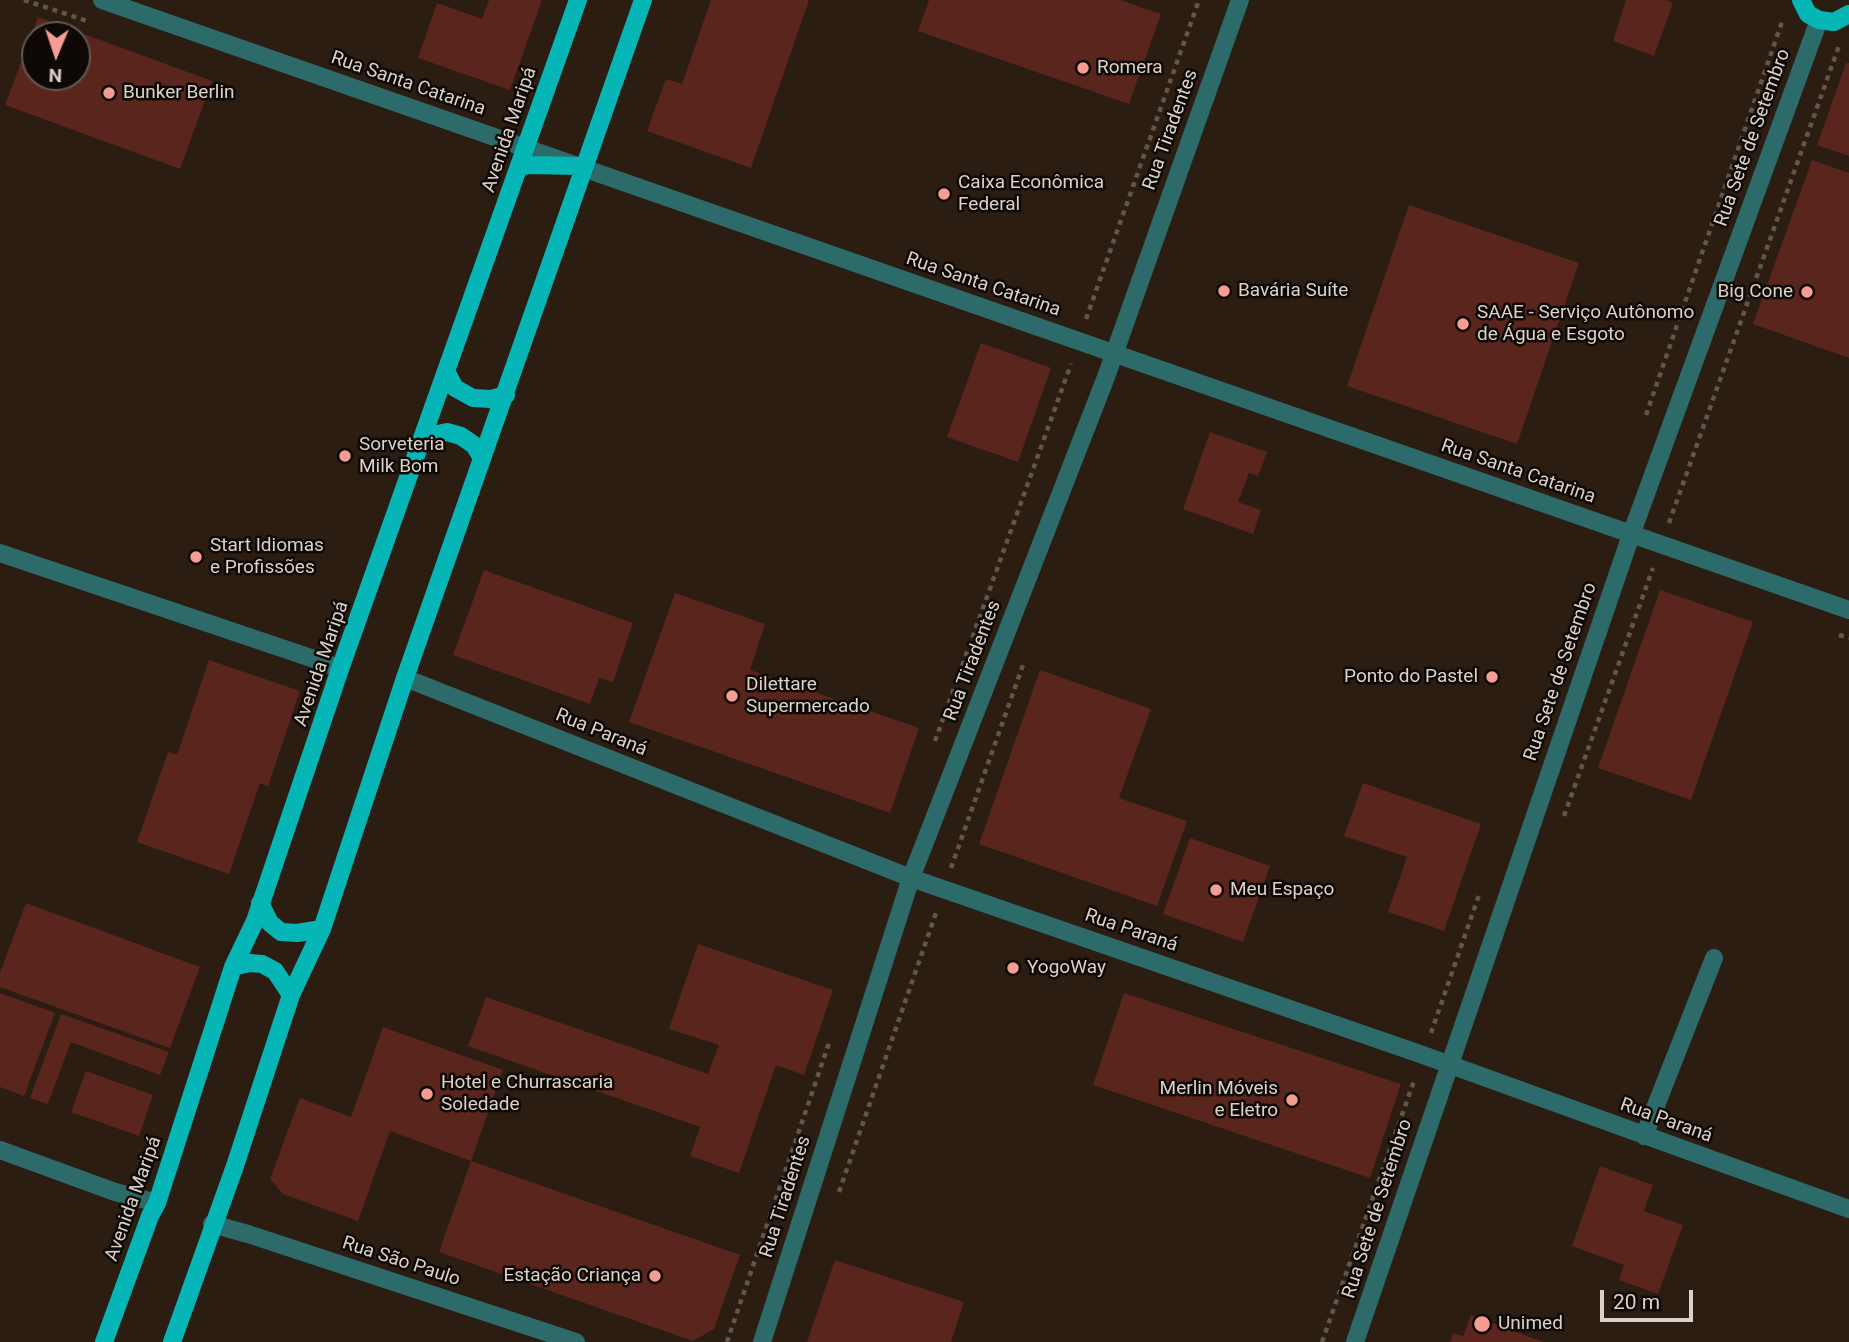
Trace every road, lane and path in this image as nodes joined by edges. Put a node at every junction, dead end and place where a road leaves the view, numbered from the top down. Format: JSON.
{"nodes":[{"id":1,"x":102,"y":0,"type":"edge"},
{"id":2,"x":578,"y":0,"type":"edge"},
{"id":3,"x":643,"y":0,"type":"edge"},
{"id":4,"x":1199,"y":0,"type":"edge"},
{"id":5,"x":1240,"y":0,"type":"edge"},
{"id":6,"x":1783,"y":0,"type":"edge"},
{"id":7,"x":1802,"y":3,"type":"edge"},
{"id":8,"x":1839,"y":22,"type":"edge"},
{"id":9,"x":526,"y":147,"type":"junction"},
{"id":10,"x":519,"y":167,"type":"junction"},
{"id":11,"x":582,"y":167,"type":"junction"},
{"id":12,"x":1079,"y":341,"type":"junction"},
{"id":13,"x":1115,"y":353,"type":"junction"},
{"id":14,"x":447,"y":373,"type":"junction"},
{"id":15,"x":506,"y":395,"type":"junction"},
{"id":16,"x":424,"y":437,"type":"junction"},
{"id":17,"x":482,"y":458,"type":"junction"},
{"id":18,"x":1630,"y":535,"type":"junction"},
{"id":19,"x":1661,"y":544,"type":"junction"},
{"id":20,"x":0,"y":553,"type":"edge"},
{"id":21,"x":1849,"y":610,"type":"edge"},
{"id":22,"x":340,"y":669,"type":"junction"},
{"id":23,"x":405,"y":678,"type":"junction"},
{"id":24,"x":931,"y":753,"type":"dead end"},
{"id":25,"x":1560,"y":828,"type":"dead end"},
{"id":26,"x":911,"y":878,"type":"junction"},
{"id":27,"x":260,"y":903,"type":"junction"},
{"id":28,"x":322,"y":929,"type":"junction"},
{"id":29,"x":1714,"y":958,"type":"dead end"},
{"id":30,"x":233,"y":967,"type":"junction"},
{"id":31,"x":291,"y":995,"type":"junction"},
{"id":32,"x":830,"y":1040,"type":"dead end"},
{"id":33,"x":1448,"y":1064,"type":"junction"},
{"id":34,"x":1644,"y":1136,"type":"junction"},
{"id":35,"x":0,"y":1150,"type":"edge"},
{"id":36,"x":157,"y":1203,"type":"junction"},
{"id":37,"x":1849,"y":1209,"type":"edge"},
{"id":38,"x":212,"y":1224,"type":"junction"},
{"id":39,"x":104,"y":1342,"type":"edge"},
{"id":40,"x":172,"y":1342,"type":"edge"},
{"id":41,"x":576,"y":1342,"type":"edge"},
{"id":42,"x":727,"y":1342,"type":"edge"},
{"id":43,"x":762,"y":1342,"type":"edge"},
{"id":44,"x":1355,"y":1342,"type":"edge"}],
"edges":[{"from":1,"to":9,"type":"street","name":"Rua Santa Catarina"},
{"from":2,"to":9,"type":"main road","name":"Avenida Maripá"},
{"from":3,"to":11,"type":"main road"},
{"from":4,"to":12,"type":"path"},
{"from":5,"to":13,"type":"street","name":"Rua Tiradentes"},
{"from":6,"to":7,"type":"main road"},
{"from":7,"to":8,"type":"main road"},
{"from":8,"to":18,"type":"street","name":"Rua Sete de Setembro"},
{"from":8,"to":19,"type":"path"},
{"from":9,"to":10,"type":"main road","name":"Avenida Maripá"},
{"from":9,"to":11,"type":"street","name":"Rua Santa Catarina"},
{"from":10,"to":11,"type":"main road"},
{"from":10,"to":14,"type":"main road","name":"Avenida Maripá"},
{"from":11,"to":12,"type":"street","name":"Rua Santa Catarina"},
{"from":11,"to":15,"type":"main road"},
{"from":12,"to":13,"type":"street","name":"Rua Santa Catarina"},
{"from":12,"to":24,"type":"path"},
{"from":13,"to":18,"type":"street","name":"Rua Santa Catarina"},
{"from":13,"to":26,"type":"street","name":"Rua Tiradentes"},
{"from":14,"to":15,"type":"main road"},
{"from":14,"to":16,"type":"main road","name":"Avenida Maripá"},
{"from":15,"to":17,"type":"main road"},
{"from":16,"to":17,"type":"main road"},
{"from":16,"to":22,"type":"main road","name":"Avenida Maripá"},
{"from":17,"to":23,"type":"main road"},
{"from":18,"to":19,"type":"street","name":"Rua Santa Catarina"},
{"from":18,"to":33,"type":"street","name":"Rua Sete de Setembro"},
{"from":19,"to":21,"type":"street","name":"Rua Santa Catarina"},
{"from":19,"to":25,"type":"path"},
{"from":20,"to":22,"type":"street"},
{"from":22,"to":27,"type":"main road","name":"Avenida Maripá"},
{"from":23,"to":26,"type":"street","name":"Rua Paraná"},
{"from":23,"to":28,"type":"main road"},
{"from":26,"to":33,"type":"street","name":"Rua Paraná"},
{"from":26,"to":43,"type":"street","name":"Rua Tiradentes"},
{"from":27,"to":28,"type":"main road"},
{"from":27,"to":30,"type":"main road","name":"Avenida Maripá"},
{"from":28,"to":31,"type":"main road"},
{"from":29,"to":34,"type":"street"},
{"from":30,"to":31,"type":"main road"},
{"from":30,"to":36,"type":"main road","name":"Avenida Maripá"},
{"from":31,"to":38,"type":"main road"},
{"from":32,"to":42,"type":"path"},
{"from":33,"to":34,"type":"street","name":"Rua Paraná"},
{"from":33,"to":44,"type":"street","name":"Rua Sete de Setembro"},
{"from":34,"to":37,"type":"street","name":"Rua Paraná"},
{"from":35,"to":36,"type":"street"},
{"from":36,"to":39,"type":"main road","name":"Avenida Maripá"},
{"from":38,"to":40,"type":"main road"},
{"from":38,"to":41,"type":"street","name":"Rua São Paulo"}]}
